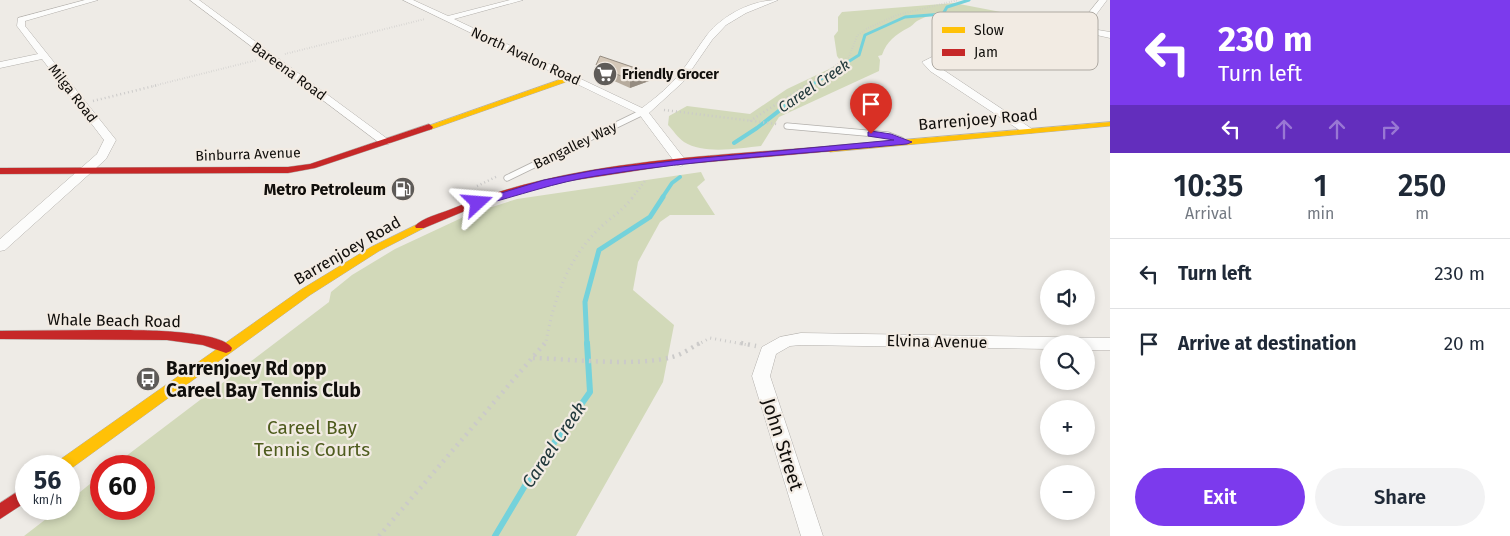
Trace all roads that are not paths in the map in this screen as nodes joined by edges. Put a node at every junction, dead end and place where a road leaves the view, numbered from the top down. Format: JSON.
{"nodes":[{"id":1,"x":94,"y":0,"type":"edge"},
{"id":2,"x":194,"y":0,"type":"edge"},
{"id":3,"x":407,"y":0,"type":"edge"},
{"id":4,"x":519,"y":0,"type":"edge"},
{"id":5,"x":774,"y":0,"type":"edge"},
{"id":6,"x":1103,"y":0,"type":"edge"},
{"id":7,"x":1093,"y":12,"type":"edge"},
{"id":8,"x":446,"y":19,"type":"junction"},
{"id":9,"x":44,"y":56,"type":"junction"},
{"id":10,"x":932,"y":60,"type":"edge"},
{"id":11,"x":0,"y":65,"type":"edge"},
{"id":12,"x":932,"y":69,"type":"edge"},
{"id":13,"x":934,"y":70,"type":"edge"},
{"id":14,"x":573,"y":78,"type":"junction"},
{"id":15,"x":647,"y":109,"type":"junction"},
{"id":16,"x":1110,"y":124,"type":"edge"},
{"id":17,"x":788,"y":126,"type":"dead end"},
{"id":18,"x":1028,"y":131,"type":"junction"},
{"id":19,"x":385,"y":142,"type":"junction"},
{"id":20,"x":907,"y":142,"type":"junction"},
{"id":21,"x":681,"y":162,"type":"junction"},
{"id":22,"x":0,"y":171,"type":"edge"},
{"id":23,"x":84,"y":171,"type":"junction"},
{"id":24,"x":507,"y":178,"type":"dead end"},
{"id":25,"x":0,"y":246,"type":"edge"},
{"id":26,"x":0,"y":335,"type":"edge"},
{"id":27,"x":1110,"y":344,"type":"edge"},
{"id":28,"x":226,"y":348,"type":"junction"},
{"id":29,"x":770,"y":350,"type":"joint"},
{"id":30,"x":78,"y":455,"type":"edge"},
{"id":31,"x":15,"y":501,"type":"edge"},
{"id":32,"x":0,"y":512,"type":"edge"},
{"id":33,"x":812,"y":536,"type":"edge"}],
"edges":[{"from":1,"to":9,"type":"street","name":"Milga Road"},
{"from":2,"to":19,"type":"street","name":"Bareena Road"},
{"from":3,"to":8,"type":"street","name":"North Avalon Road"},
{"from":4,"to":8,"type":"street"},
{"from":5,"to":15,"type":"street"},
{"from":6,"to":7,"type":"street"},
{"from":8,"to":14,"type":"street","name":"North Avalon Road"},
{"from":9,"to":11,"type":"street"},
{"from":9,"to":23,"type":"street","name":"Milga Road"},
{"from":10,"to":12,"type":"street"},
{"from":13,"to":18,"type":"street"},
{"from":14,"to":15,"type":"street","name":"North Avalon Road"},
{"from":14,"to":19,"type":"main road","name":"Binburra Avenue"},
{"from":15,"to":21,"type":"street","name":"North Avalon Road"},
{"from":15,"to":24,"type":"lane","name":"Bangalley Way"},
{"from":16,"to":18,"type":"main road","name":"Barrenjoey Road"},
{"from":17,"to":20,"type":"lane"},
{"from":18,"to":20,"type":"main road","name":"Barrenjoey Road"},
{"from":19,"to":23,"type":"main road","name":"Binburra Avenue"},
{"from":20,"to":21,"type":"main road","name":"Barrenjoey Road"},
{"from":21,"to":28,"type":"main road","name":"Barrenjoey Road"},
{"from":22,"to":23,"type":"main road","name":"Binburra Avenue"},
{"from":23,"to":25,"type":"street"},
{"from":26,"to":28,"type":"main road","name":"Whale Beach Road"},
{"from":27,"to":29,"type":"street","name":"Elvina Avenue"},
{"from":28,"to":30,"type":"main road","name":"Barrenjoey Road"},
{"from":29,"to":33,"type":"street","name":"John Street"},
{"from":31,"to":32,"type":"main road"}]}
